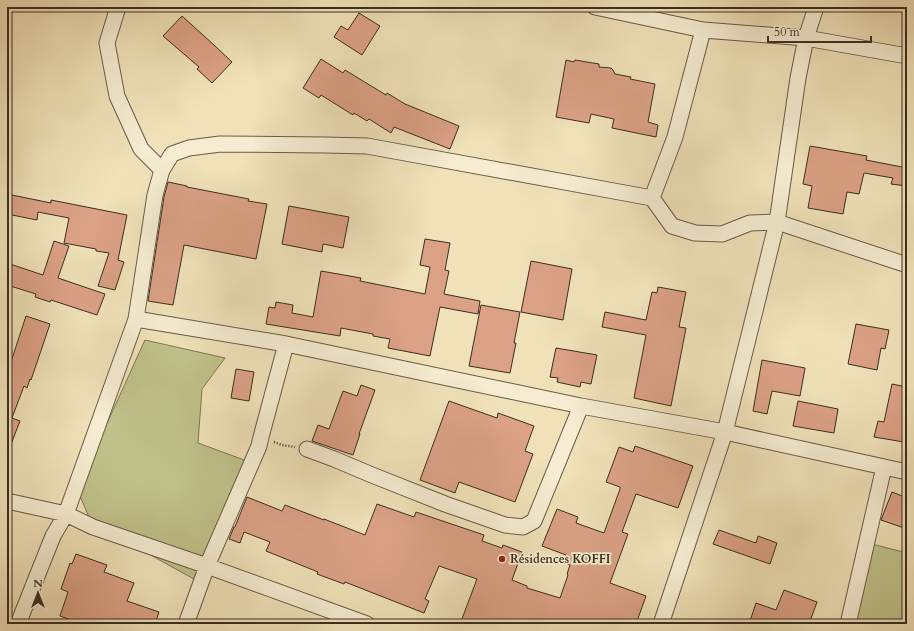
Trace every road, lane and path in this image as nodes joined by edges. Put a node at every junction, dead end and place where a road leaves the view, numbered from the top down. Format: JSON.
{"nodes":[{"id":1,"x":118,"y":7,"type":"edge"},
{"id":2,"x":595,"y":7,"type":"edge"},
{"id":3,"x":816,"y":7,"type":"edge"},
{"id":4,"x":703,"y":30,"type":"junction"},
{"id":5,"x":806,"y":38,"type":"junction"},
{"id":6,"x":907,"y":56,"type":"edge"},
{"id":7,"x":162,"y":170,"type":"junction"},
{"id":8,"x":652,"y":198,"type":"junction"},
{"id":9,"x":777,"y":222,"type":"junction"},
{"id":10,"x":907,"y":265,"type":"edge"},
{"id":11,"x":136,"y":319,"type":"junction"},
{"id":12,"x":286,"y":344,"type":"junction"},
{"id":13,"x":581,"y":406,"type":"junction"},
{"id":14,"x":725,"y":432,"type":"junction"},
{"id":15,"x":261,"y":437,"type":"junction"},
{"id":16,"x":307,"y":449,"type":"joint"},
{"id":17,"x":884,"y":467,"type":"junction"},
{"id":18,"x":907,"y":472,"type":"edge"},
{"id":19,"x":7,"y":501,"type":"edge"},
{"id":20,"x":66,"y":514,"type":"junction"},
{"id":21,"x":207,"y":566,"type":"junction"},
{"id":22,"x":18,"y":624,"type":"edge"},
{"id":23,"x":186,"y":624,"type":"edge"},
{"id":24,"x":367,"y":624,"type":"edge"},
{"id":25,"x":661,"y":624,"type":"edge"},
{"id":26,"x":848,"y":624,"type":"edge"}],
"edges":[{"from":1,"to":7,"type":"street"},
{"from":2,"to":4,"type":"street"},
{"from":3,"to":5,"type":"street"},
{"from":4,"to":5,"type":"street"},
{"from":4,"to":8,"type":"street"},
{"from":5,"to":6,"type":"street"},
{"from":5,"to":9,"type":"street"},
{"from":7,"to":8,"type":"street"},
{"from":7,"to":11,"type":"street"},
{"from":8,"to":9,"type":"street"},
{"from":9,"to":10,"type":"street"},
{"from":9,"to":14,"type":"street"},
{"from":11,"to":12,"type":"street"},
{"from":11,"to":20,"type":"street"},
{"from":12,"to":13,"type":"street"},
{"from":12,"to":15,"type":"street"},
{"from":13,"to":14,"type":"street"},
{"from":13,"to":16,"type":"street"},
{"from":14,"to":17,"type":"street"},
{"from":14,"to":25,"type":"street"},
{"from":15,"to":16,"type":"path"},
{"from":15,"to":21,"type":"street"},
{"from":17,"to":18,"type":"street"},
{"from":17,"to":26,"type":"street"},
{"from":19,"to":20,"type":"street"},
{"from":20,"to":21,"type":"street"},
{"from":20,"to":22,"type":"street"},
{"from":21,"to":23,"type":"street"},
{"from":21,"to":24,"type":"street"}]}
